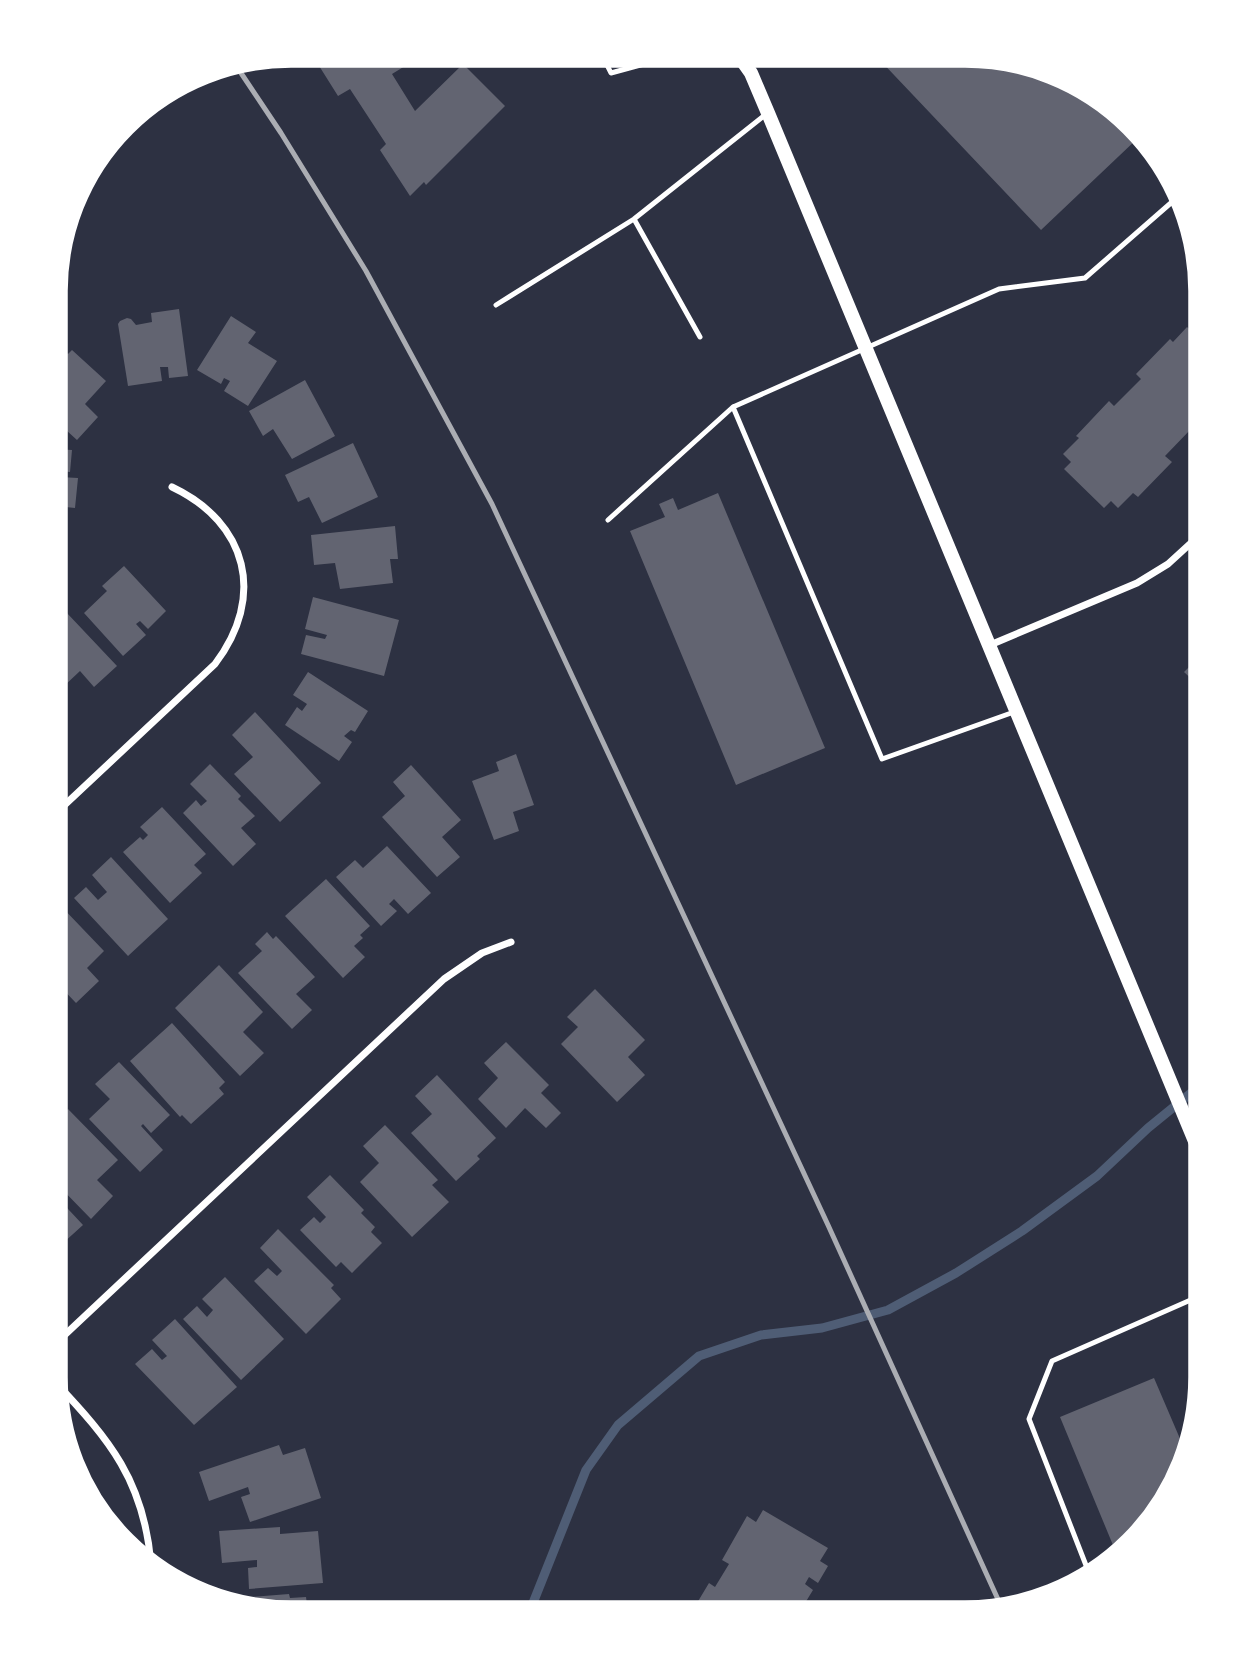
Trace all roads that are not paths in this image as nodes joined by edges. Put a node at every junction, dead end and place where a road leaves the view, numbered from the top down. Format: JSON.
{"nodes":[{"id":1,"x":608,"y":66,"type":"edge"},
{"id":2,"x":637,"y":66,"type":"edge"},
{"id":3,"x":746,"y":66,"type":"edge"},
{"id":4,"x":750,"y":66,"type":"edge"},
{"id":5,"x":751,"y":74,"type":"junction"},
{"id":6,"x":768,"y":113,"type":"junction"},
{"id":7,"x":1172,"y":202,"type":"edge"},
{"id":8,"x":635,"y":219,"type":"junction"},
{"id":9,"x":496,"y":305,"type":"dead end"},
{"id":10,"x":700,"y":337,"type":"dead end"},
{"id":11,"x":866,"y":348,"type":"junction"},
{"id":12,"x":733,"y":407,"type":"junction"},
{"id":13,"x":172,"y":487,"type":"dead end"},
{"id":14,"x":608,"y":520,"type":"dead end"},
{"id":15,"x":1190,"y":544,"type":"edge"},
{"id":16,"x":990,"y":645,"type":"junction"},
{"id":17,"x":1017,"y":711,"type":"junction"},
{"id":18,"x":66,"y":804,"type":"edge"},
{"id":19,"x":512,"y":942,"type":"dead end"},
{"id":20,"x":1190,"y":1128,"type":"edge"},
{"id":21,"x":1190,"y":1300,"type":"edge"},
{"id":22,"x":66,"y":1334,"type":"edge"},
{"id":23,"x":68,"y":1395,"type":"edge"},
{"id":24,"x":149,"y":1550,"type":"edge"},
{"id":25,"x":1086,"y":1566,"type":"edge"}],
"edges":[{"from":1,"to":2,"type":"lane"},
{"from":3,"to":5,"type":"main road"},
{"from":4,"to":5,"type":"main road"},
{"from":5,"to":6,"type":"main road"},
{"from":6,"to":8,"type":"lane"},
{"from":6,"to":11,"type":"main road"},
{"from":7,"to":11,"type":"lane"},
{"from":8,"to":9,"type":"lane"},
{"from":8,"to":10,"type":"lane"},
{"from":11,"to":12,"type":"lane"},
{"from":11,"to":16,"type":"main road"},
{"from":12,"to":14,"type":"lane"},
{"from":12,"to":17,"type":"lane"},
{"from":13,"to":18,"type":"street"},
{"from":15,"to":16,"type":"street"},
{"from":16,"to":17,"type":"main road"},
{"from":17,"to":20,"type":"main road"},
{"from":19,"to":22,"type":"street"},
{"from":21,"to":25,"type":"lane"},
{"from":23,"to":24,"type":"street"}]}
